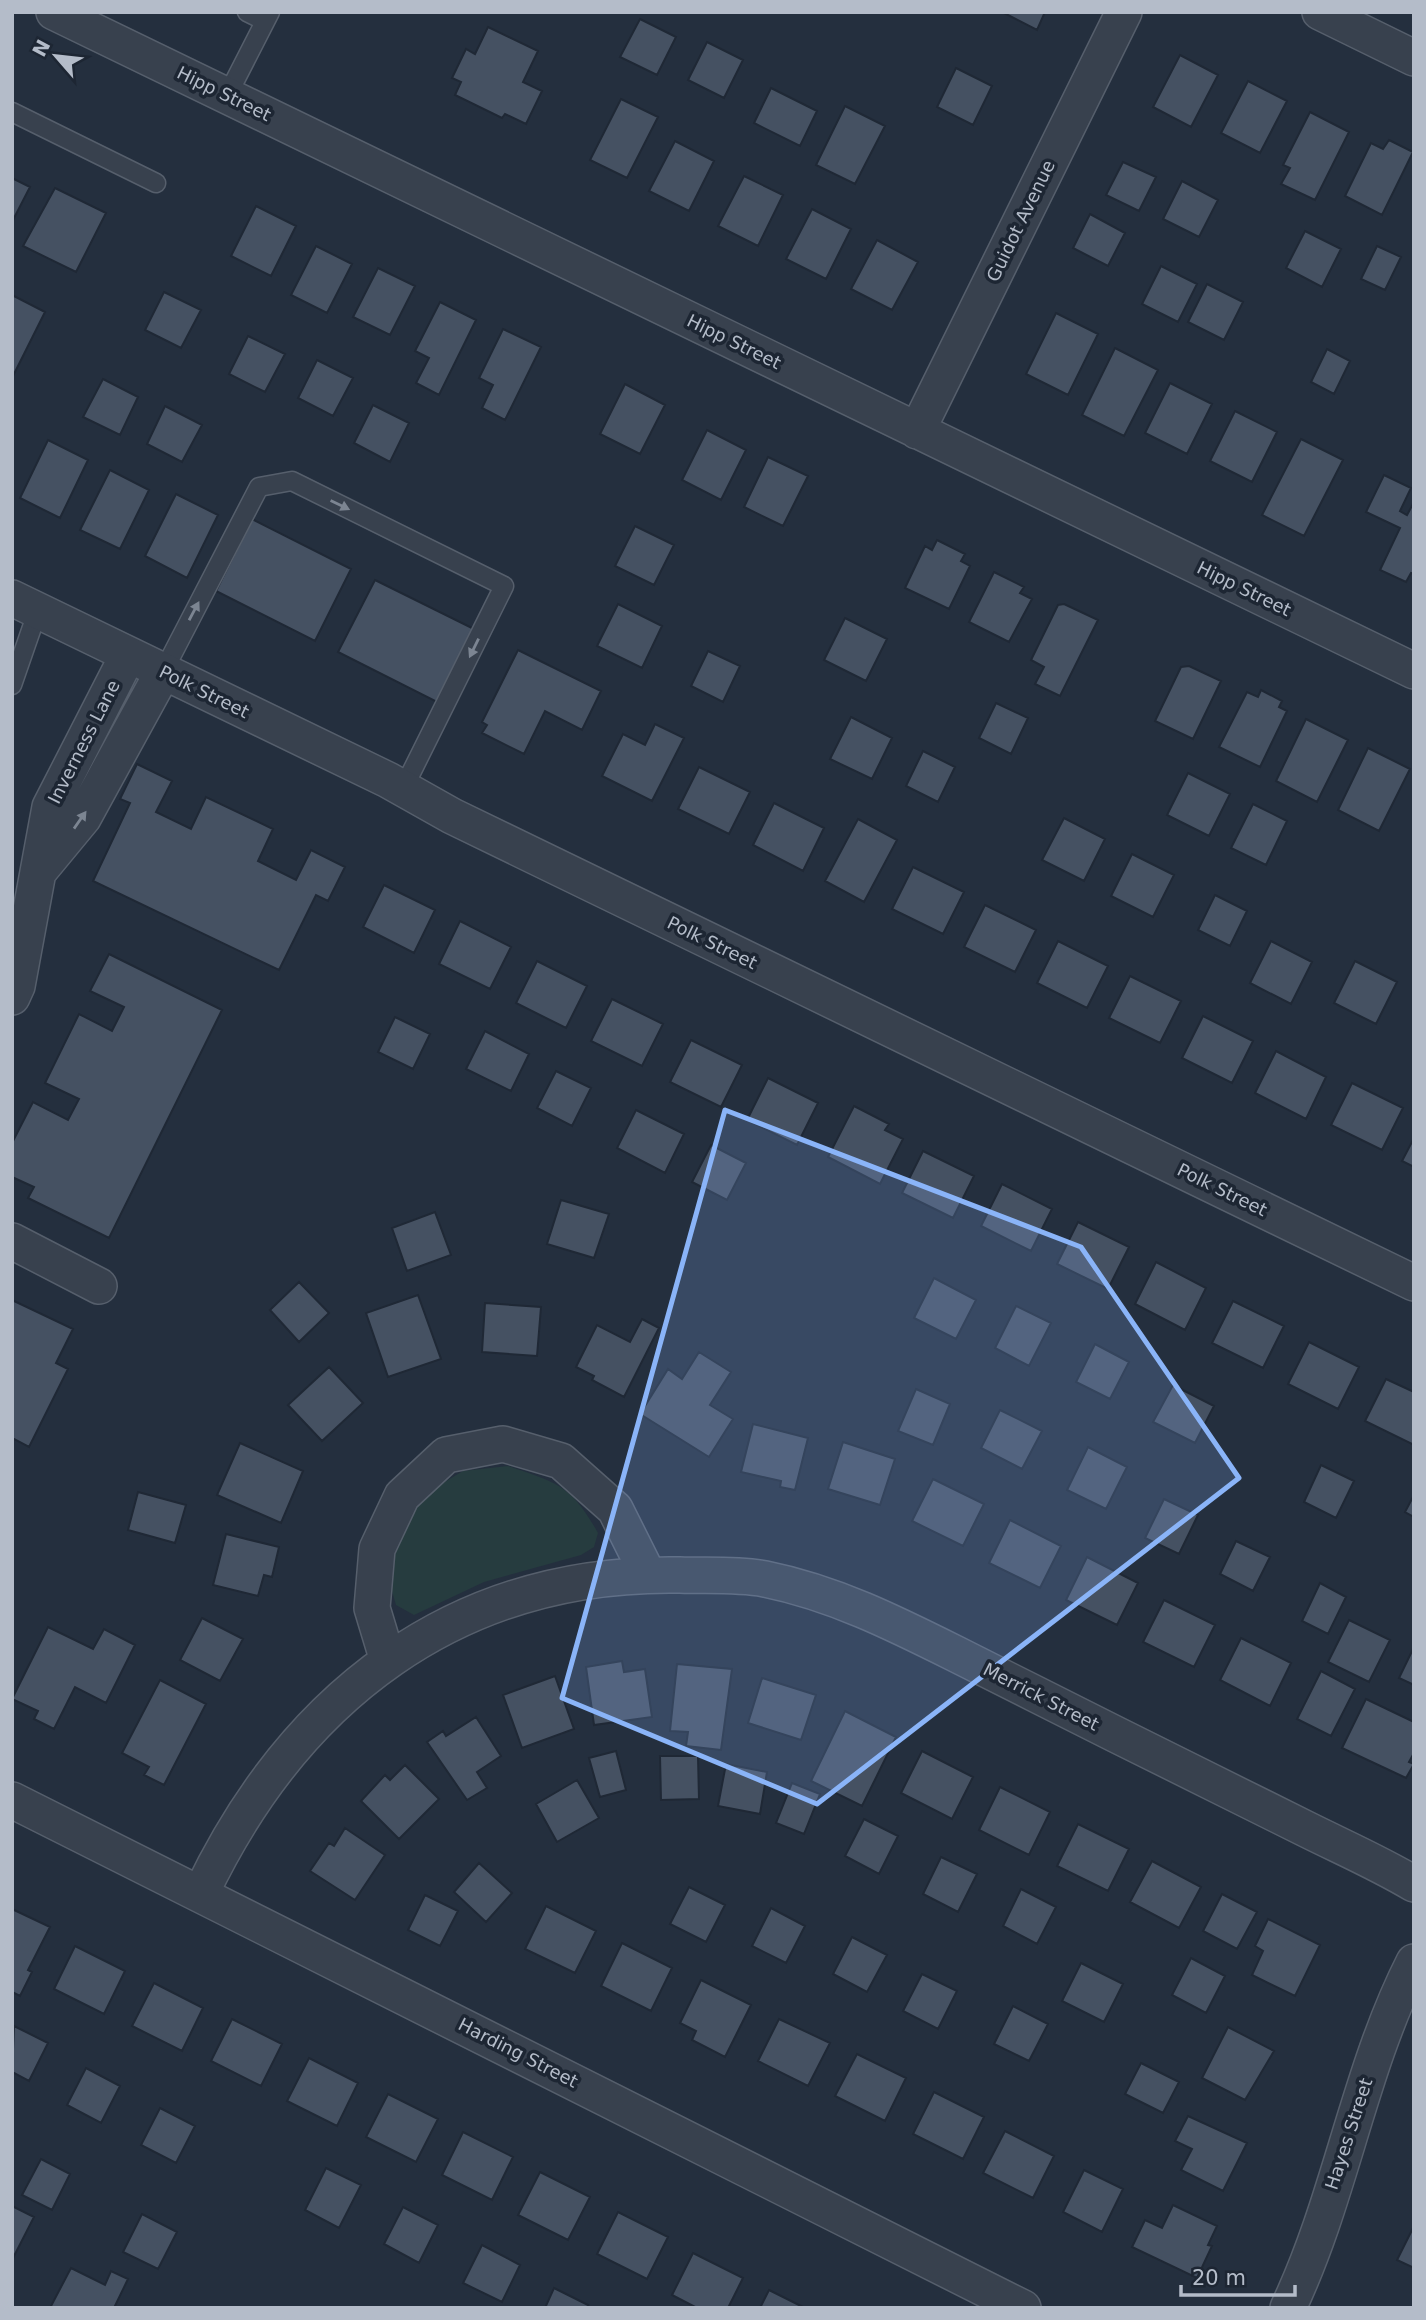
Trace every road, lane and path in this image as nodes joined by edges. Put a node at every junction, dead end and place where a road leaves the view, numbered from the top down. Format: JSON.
{"nodes":[{"id":1,"x":54,"y":12,"type":"edge"},
{"id":2,"x":247,"y":12,"type":"edge"},
{"id":3,"x":1124,"y":12,"type":"edge"},
{"id":4,"x":1320,"y":12,"type":"edge"},
{"id":5,"x":267,"y":17,"type":"edge"},
{"id":6,"x":1414,"y":58,"type":"edge"},
{"id":7,"x":228,"y":96,"type":"junction"},
{"id":8,"x":12,"y":112,"type":"edge"},
{"id":9,"x":156,"y":183,"type":"dead end"},
{"id":10,"x":917,"y":431,"type":"junction"},
{"id":11,"x":25,"y":604,"type":"edge"},
{"id":12,"x":128,"y":655,"type":"junction"},
{"id":13,"x":1414,"y":671,"type":"edge"},
{"id":14,"x":163,"y":672,"type":"junction"},
{"id":15,"x":12,"y":685,"type":"edge"},
{"id":16,"x":403,"y":789,"type":"junction"},
{"id":17,"x":38,"y":873,"type":"junction"},
{"id":18,"x":12,"y":997,"type":"edge"},
{"id":19,"x":12,"y":1241,"type":"edge"},
{"id":20,"x":1414,"y":1283,"type":"edge"},
{"id":21,"x":99,"y":1286,"type":"dead end"},
{"id":22,"x":648,"y":1575,"type":"junction"},
{"id":23,"x":388,"y":1661,"type":"junction"},
{"id":24,"x":12,"y":1800,"type":"edge"},
{"id":25,"x":1414,"y":1884,"type":"edge"},
{"id":26,"x":201,"y":1893,"type":"junction"},
{"id":27,"x":1414,"y":1962,"type":"edge"},
{"id":28,"x":1023,"y":2308,"type":"edge"},
{"id":29,"x":1288,"y":2308,"type":"edge"}],
"edges":[{"from":1,"to":7,"type":"street","name":"Hipp Street"},
{"from":2,"to":5,"type":"lane"},
{"from":3,"to":10,"type":"street","name":"Guidot Avenue"},
{"from":4,"to":6,"type":"street"},
{"from":5,"to":7,"type":"lane"},
{"from":7,"to":10,"type":"street","name":"Hipp Street"},
{"from":8,"to":9,"type":"lane"},
{"from":10,"to":13,"type":"street","name":"Hipp Street"},
{"from":11,"to":12,"type":"street","name":"Polk Street"},
{"from":11,"to":15,"type":"lane"},
{"from":12,"to":14,"type":"street","name":"Polk Street"},
{"from":12,"to":17,"type":"street","name":"Inverness Lane"},
{"from":14,"to":16,"type":"street","name":"Polk Street"},
{"from":14,"to":16,"type":"lane","one_way":true},
{"from":17,"to":14,"type":"street","name":"Inverness Lane","one_way":true},
{"from":16,"to":20,"type":"street","name":"Polk Street"},
{"from":17,"to":18,"type":"street","name":"Inverness Lane"},
{"from":19,"to":21,"type":"street"},
{"from":22,"to":23,"type":"street","name":"Merrick Street"},
{"from":22,"to":23,"type":"street"},
{"from":22,"to":25,"type":"street","name":"Merrick Street"},
{"from":23,"to":26,"type":"street","name":"Merrick Street"},
{"from":24,"to":26,"type":"street","name":"Harding Street"},
{"from":26,"to":28,"type":"street","name":"Harding Street"},
{"from":27,"to":29,"type":"street","name":"Hayes Street"}]}
